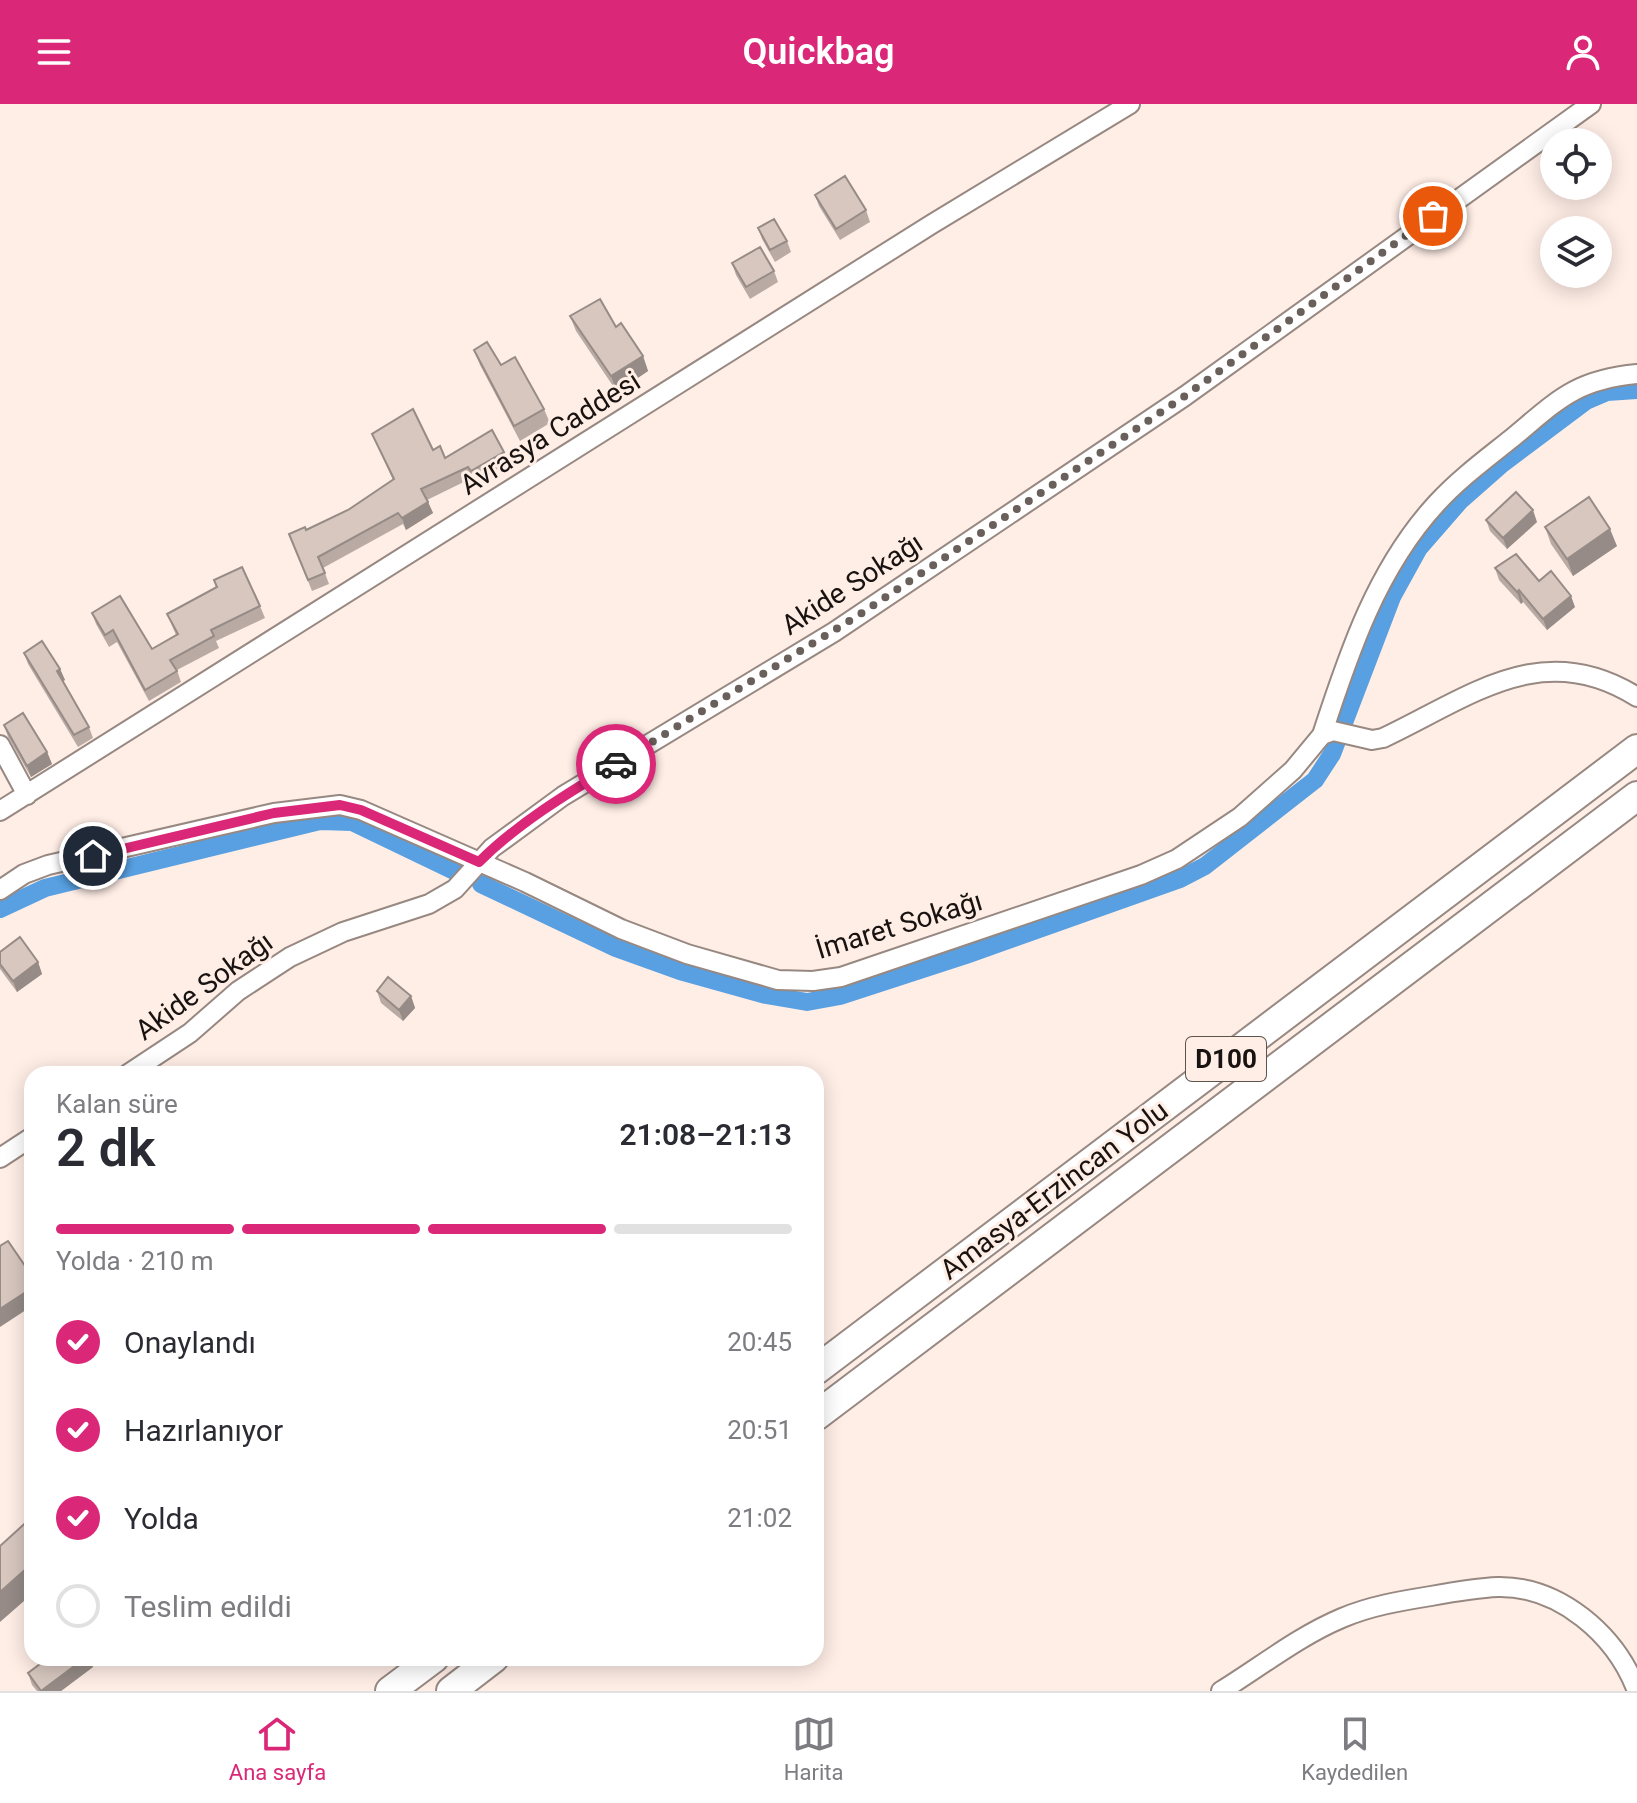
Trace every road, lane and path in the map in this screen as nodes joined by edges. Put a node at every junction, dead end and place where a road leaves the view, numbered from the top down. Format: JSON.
{"nodes":[{"id":1,"x":1130,"y":104,"type":"edge"},
{"id":2,"x":1591,"y":104,"type":"edge"},
{"id":3,"x":1637,"y":374,"type":"edge"},
{"id":4,"x":1637,"y":697,"type":"edge"},
{"id":5,"x":1328,"y":733,"type":"junction"},
{"id":6,"x":0,"y":745,"type":"edge"},
{"id":7,"x":1637,"y":749,"type":"edge"},
{"id":8,"x":27,"y":795,"type":"junction"},
{"id":9,"x":1637,"y":796,"type":"edge"},
{"id":10,"x":0,"y":811,"type":"edge"},
{"id":11,"x":479,"y":862,"type":"junction"},
{"id":12,"x":0,"y":890,"type":"edge"},
{"id":13,"x":140,"y":1066,"type":"edge"},
{"id":14,"x":24,"y":1142,"type":"edge"},
{"id":15,"x":0,"y":1158,"type":"edge"},
{"id":16,"x":824,"y":1364,"type":"edge"},
{"id":17,"x":824,"y":1410,"type":"edge"},
{"id":18,"x":423,"y":1666,"type":"edge"},
{"id":19,"x":484,"y":1666,"type":"edge"},
{"id":20,"x":390,"y":1691,"type":"edge"},
{"id":21,"x":451,"y":1691,"type":"edge"},
{"id":22,"x":1221,"y":1691,"type":"edge"},
{"id":23,"x":1637,"y":1691,"type":"edge"}],
"edges":[{"from":1,"to":8,"type":"street","name":"Avrasya Caddesi"},
{"from":2,"to":11,"type":"street","name":"Akide Sokağı"},
{"from":3,"to":5,"type":"street"},
{"from":4,"to":5,"type":"street"},
{"from":5,"to":11,"type":"street","name":"İmaret Sokağı"},
{"from":6,"to":8,"type":"street"},
{"from":7,"to":16,"type":"highway","name":"Amasya-Erzincan Yolu","number":"D100"},
{"from":8,"to":10,"type":"street","name":"Avrasya Caddesi"},
{"from":9,"to":17,"type":"highway","name":"Amasya-Erzincan Yolu","number":"D100"},
{"from":11,"to":12,"type":"street","name":"İmaret Sokağı"},
{"from":11,"to":13,"type":"street","name":"Akide Sokağı"},
{"from":14,"to":15,"type":"street"},
{"from":18,"to":20,"type":"highway"},
{"from":19,"to":21,"type":"highway"},
{"from":22,"to":23,"type":"street"}]}
